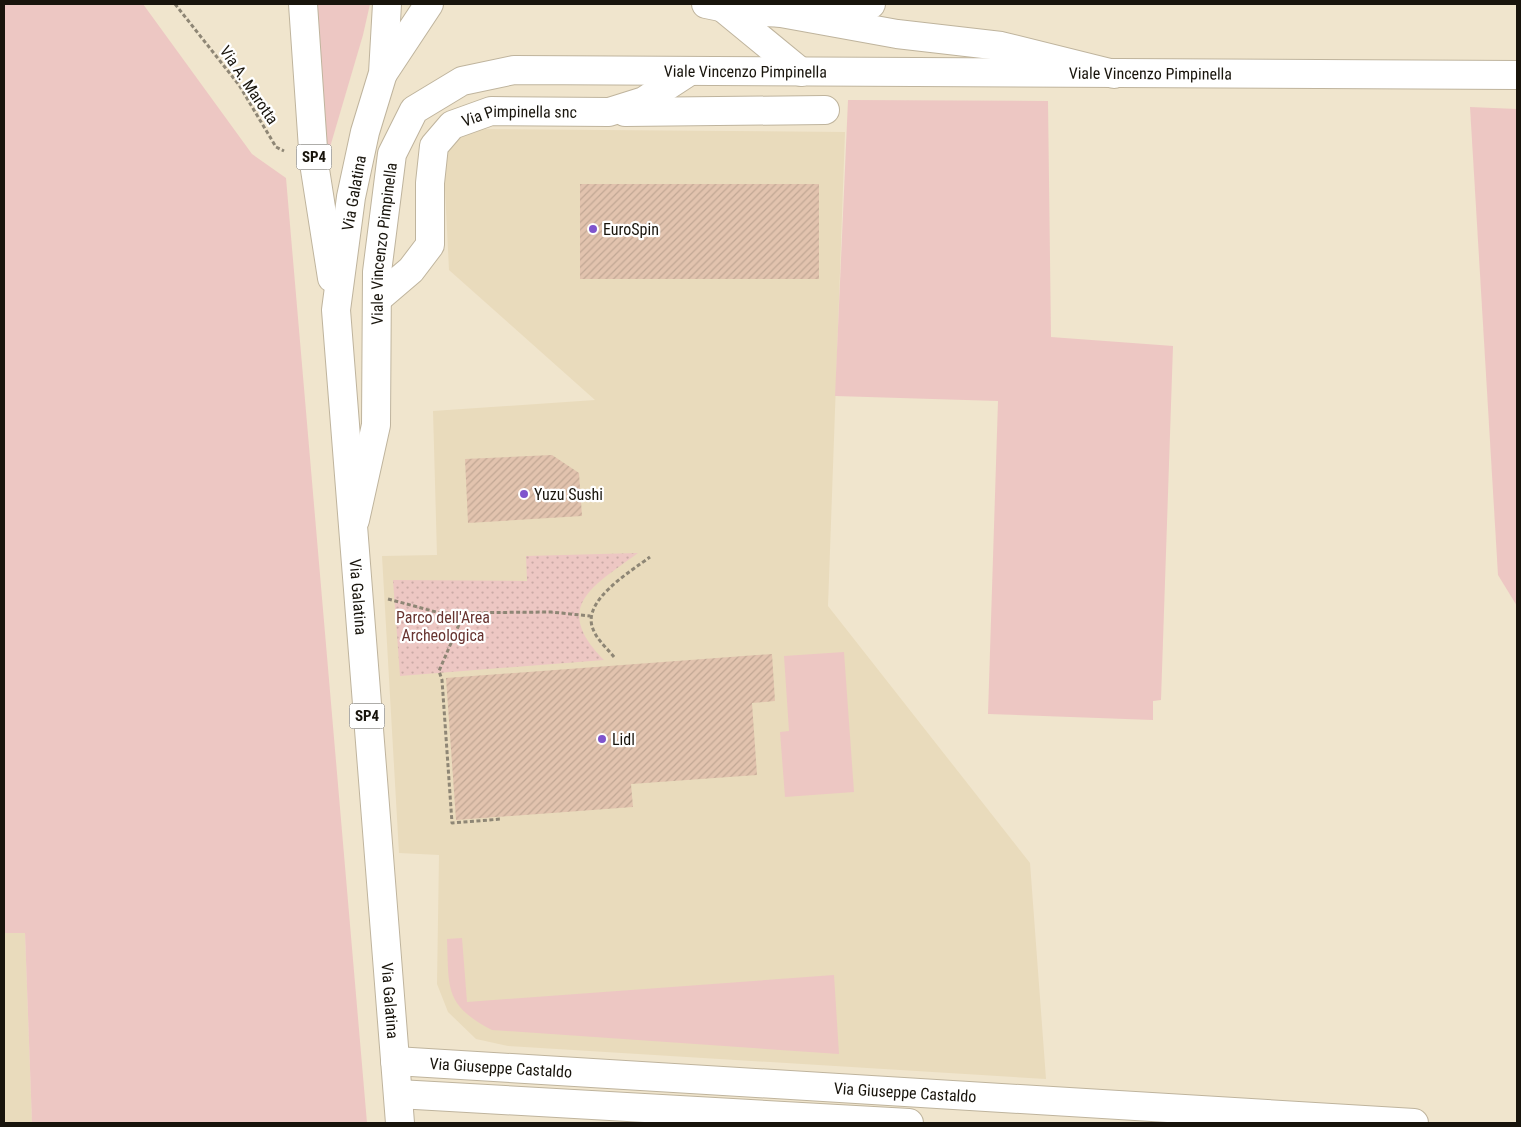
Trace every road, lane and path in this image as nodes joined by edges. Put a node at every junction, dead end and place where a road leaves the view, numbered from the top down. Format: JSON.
{"nodes":[{"id":1,"x":175,"y":4,"type":"edge"},
{"id":2,"x":303,"y":4,"type":"edge"},
{"id":3,"x":387,"y":4,"type":"edge"},
{"id":4,"x":429,"y":4,"type":"edge"},
{"id":5,"x":871,"y":4,"type":"edge"},
{"id":6,"x":714,"y":6,"type":"edge"},
{"id":7,"x":770,"y":11,"type":"junction"},
{"id":8,"x":690,"y":71,"type":"junction"},
{"id":9,"x":801,"y":72,"type":"junction"},
{"id":10,"x":383,"y":73,"type":"junction"},
{"id":11,"x":1114,"y":74,"type":"junction"},
{"id":12,"x":1517,"y":75,"type":"edge"},
{"id":13,"x":826,"y":110,"type":"dead end"},
{"id":14,"x":609,"y":112,"type":"junction"},
{"id":15,"x":314,"y":163,"type":"junction"},
{"id":16,"x":377,"y":299,"type":"junction"},
{"id":17,"x":336,"y":310,"type":"junction"},
{"id":18,"x":352,"y":533,"type":"junction"},
{"id":19,"x":650,"y":557,"type":"dead end"},
{"id":20,"x":385,"y":598,"type":"dead end"},
{"id":21,"x":464,"y":613,"type":"junction"},
{"id":22,"x":590,"y":616,"type":"junction"},
{"id":23,"x":614,"y":657,"type":"dead end"},
{"id":24,"x":502,"y":819,"type":"dead end"},
{"id":25,"x":395,"y":1061,"type":"junction"},
{"id":26,"x":398,"y":1094,"type":"junction"},
{"id":27,"x":400,"y":1123,"type":"edge"},
{"id":28,"x":909,"y":1123,"type":"edge"},
{"id":29,"x":1414,"y":1123,"type":"edge"}],
"edges":[{"from":1,"to":15,"type":"path","name":"Via A. Marotta"},
{"from":2,"to":15,"type":"main road","number":"SP4"},
{"from":3,"to":10,"type":"main road","number":"SP4"},
{"from":4,"to":10,"type":"main road","number":"SP4"},
{"from":5,"to":7,"type":"main road"},
{"from":6,"to":7,"type":"main road"},
{"from":6,"to":9,"type":"main road"},
{"from":7,"to":11,"type":"main road"},
{"from":8,"to":9,"type":"main road","name":"Viale Vincenzo Pimpinella"},
{"from":8,"to":14,"type":"main road","name":"Via Pimpinella snc"},
{"from":8,"to":16,"type":"main road","name":"Viale Vincenzo Pimpinella"},
{"from":9,"to":11,"type":"main road","name":"Viale Vincenzo Pimpinella"},
{"from":10,"to":17,"type":"main road","name":"Via Galatina","number":"SP4"},
{"from":11,"to":12,"type":"main road","name":"Viale Vincenzo Pimpinella"},
{"from":13,"to":14,"type":"main road"},
{"from":14,"to":16,"type":"main road","name":"Via Pimpinella snc"},
{"from":15,"to":17,"type":"main road","number":"SP4"},
{"from":16,"to":18,"type":"main road","name":"Viale Vincenzo Pimpinella"},
{"from":17,"to":18,"type":"main road","name":"Via Galatina","number":"SP4"},
{"from":18,"to":25,"type":"main road","name":"Via Galatina","number":"SP4"},
{"from":19,"to":22,"type":"path"},
{"from":20,"to":21,"type":"path"},
{"from":21,"to":22,"type":"path"},
{"from":21,"to":24,"type":"path"},
{"from":22,"to":23,"type":"path"},
{"from":25,"to":26,"type":"main road","name":"Via Galatina","number":"SP4"},
{"from":25,"to":29,"type":"main road","name":"Via Giuseppe Castaldo"},
{"from":26,"to":27,"type":"main road","name":"Via Galatina","number":"SP4"},
{"from":26,"to":28,"type":"main road","name":"Via Giuseppe Castaldo"}]}
